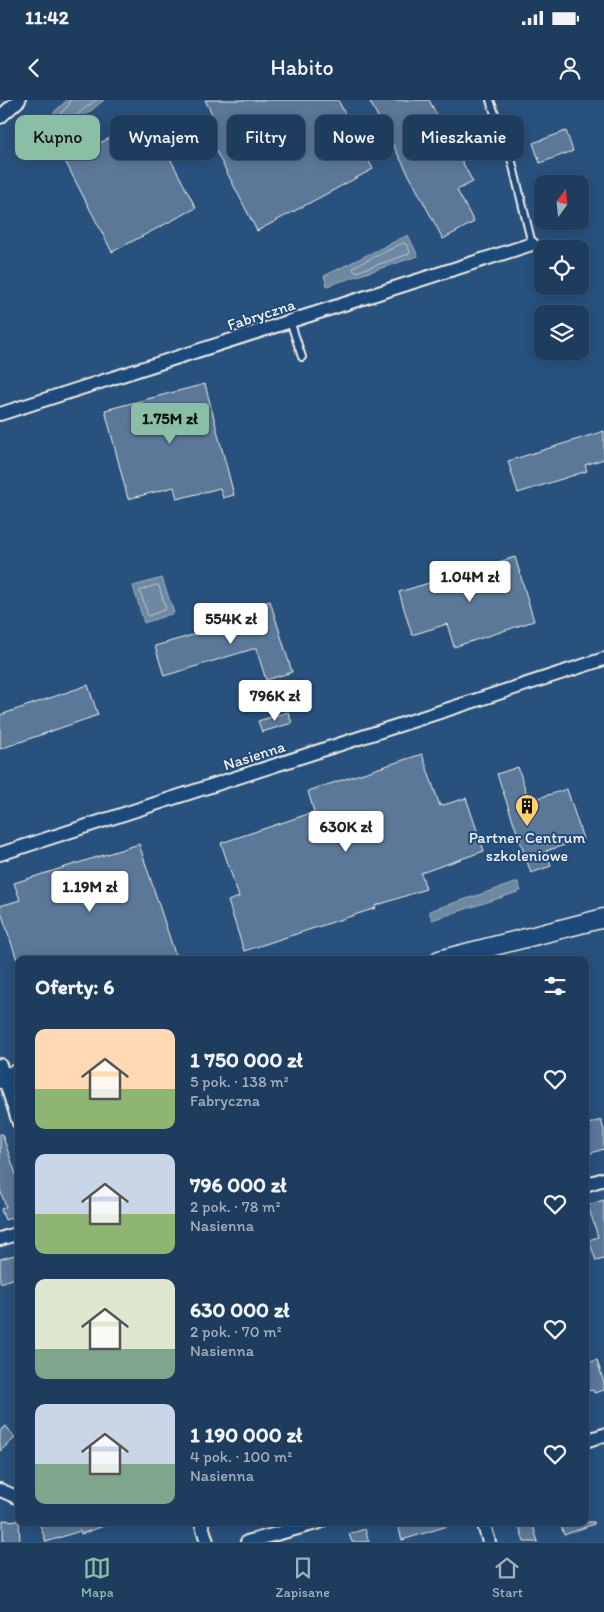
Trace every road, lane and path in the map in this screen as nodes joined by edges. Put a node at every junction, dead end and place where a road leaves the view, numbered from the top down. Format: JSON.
{"nodes":[{"id":1,"x":19,"y":100,"type":"edge"},
{"id":2,"x":490,"y":100,"type":"edge"},
{"id":3,"x":0,"y":117,"type":"edge"},
{"id":4,"x":532,"y":244,"type":"joint"},
{"id":5,"x":290,"y":322,"type":"junction"},
{"id":6,"x":302,"y":357,"type":"dead end"},
{"id":7,"x":0,"y":414,"type":"edge"},
{"id":8,"x":604,"y":659,"type":"edge"},
{"id":9,"x":0,"y":854,"type":"edge"},
{"id":10,"x":604,"y":918,"type":"edge"},
{"id":11,"x":455,"y":956,"type":"edge"},
{"id":12,"x":6,"y":1074,"type":"edge"},
{"id":13,"x":15,"y":1108,"type":"edge"},
{"id":14,"x":604,"y":1179,"type":"edge"},
{"id":15,"x":589,"y":1184,"type":"edge"},
{"id":16,"x":15,"y":1234,"type":"edge"},
{"id":17,"x":0,"y":1239,"type":"edge"},
{"id":18,"x":604,"y":1435,"type":"edge"},
{"id":19,"x":589,"y":1440,"type":"edge"},
{"id":20,"x":0,"y":1490,"type":"edge"},
{"id":21,"x":15,"y":1496,"type":"edge"},
{"id":22,"x":202,"y":1526,"type":"edge"},
{"id":23,"x":306,"y":1526,"type":"edge"},
{"id":24,"x":483,"y":1526,"type":"edge"},
{"id":25,"x":207,"y":1542,"type":"edge"},
{"id":26,"x":248,"y":1542,"type":"edge"},
{"id":27,"x":488,"y":1542,"type":"edge"}],
"edges":[{"from":1,"to":3,"type":"street"},
{"from":2,"to":4,"type":"lane"},
{"from":4,"to":5,"type":"street","name":"Fabryczna"},
{"from":5,"to":6,"type":"lane"},
{"from":5,"to":7,"type":"street","name":"Fabryczna"},
{"from":8,"to":9,"type":"street","name":"Nasienna"},
{"from":10,"to":11,"type":"street"},
{"from":12,"to":13,"type":"street"},
{"from":14,"to":15,"type":"street"},
{"from":16,"to":17,"type":"street"},
{"from":18,"to":19,"type":"street"},
{"from":20,"to":21,"type":"street"},
{"from":22,"to":25,"type":"street"},
{"from":23,"to":26,"type":"street"},
{"from":24,"to":27,"type":"street"}]}
